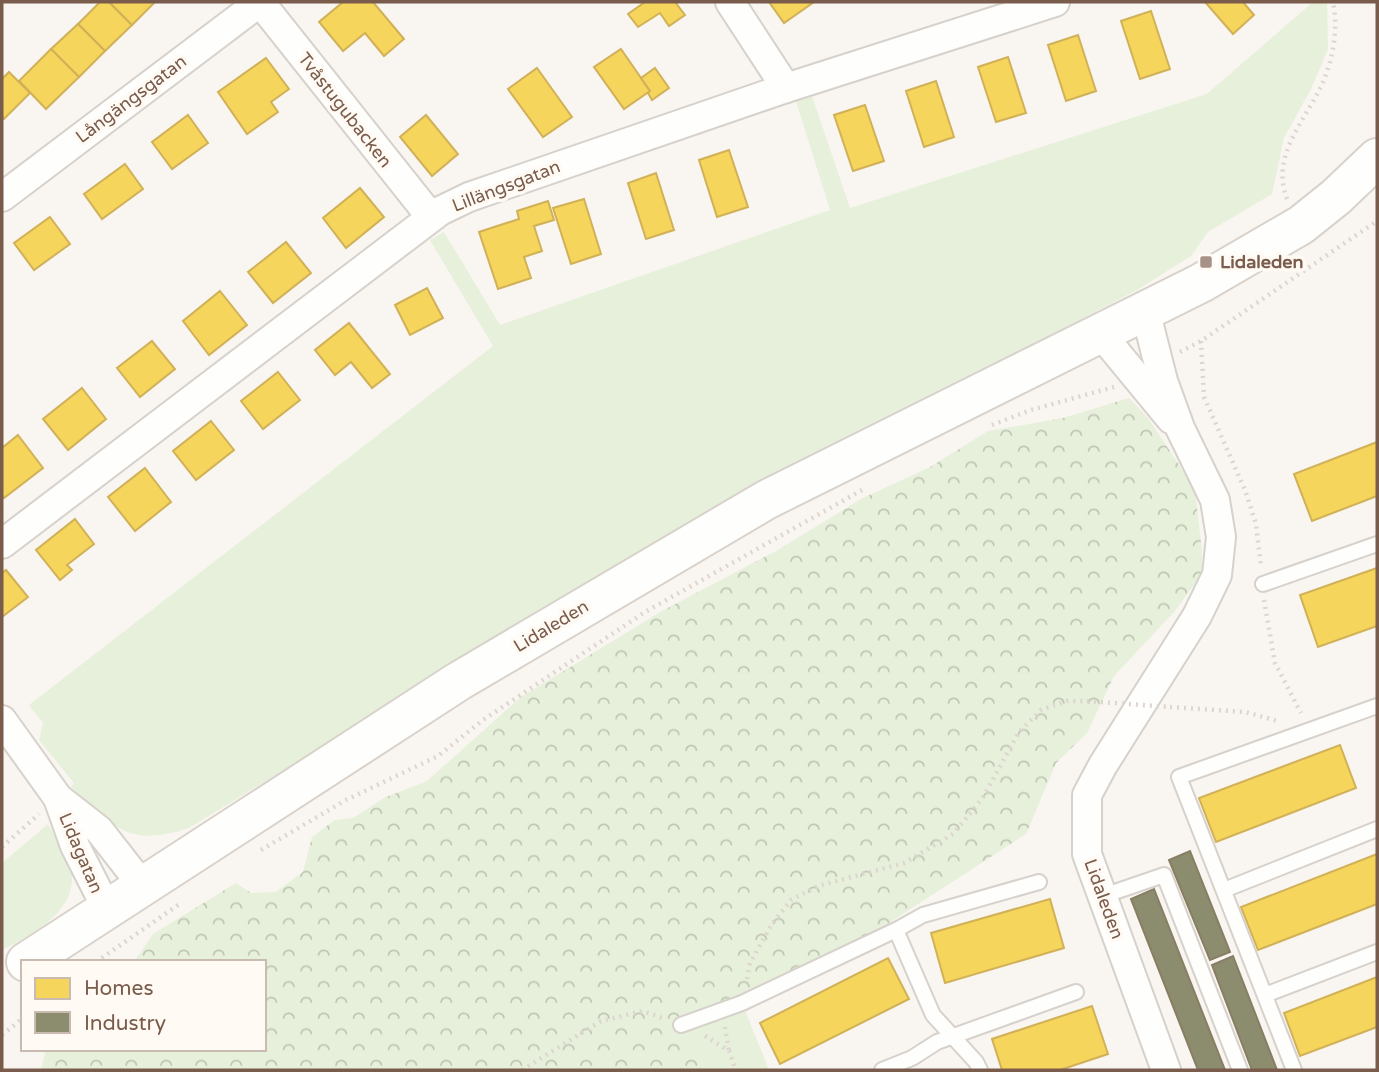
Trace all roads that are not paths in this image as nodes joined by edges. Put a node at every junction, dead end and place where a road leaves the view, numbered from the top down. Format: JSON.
{"nodes":[{"id":1,"x":260,"y":2,"type":"edge"},
{"id":2,"x":730,"y":2,"type":"edge"},
{"id":3,"x":1054,"y":2,"type":"edge"},
{"id":4,"x":786,"y":88,"type":"junction"},
{"id":5,"x":1376,"y":160,"type":"edge"},
{"id":6,"x":2,"y":197,"type":"edge"},
{"id":7,"x":430,"y":217,"type":"junction"},
{"id":8,"x":1145,"y":310,"type":"junction"},
{"id":9,"x":1101,"y":334,"type":"junction"},
{"id":10,"x":1180,"y":428,"type":"junction"},
{"id":11,"x":2,"y":544,"type":"edge"},
{"id":12,"x":1377,"y":544,"type":"edge"},
{"id":13,"x":1263,"y":584,"type":"dead end"},
{"id":14,"x":1377,"y":706,"type":"edge"},
{"id":15,"x":2,"y":720,"type":"edge"},
{"id":16,"x":51,"y":804,"type":"junction"},
{"id":17,"x":1377,"y":829,"type":"edge"},
{"id":18,"x":1039,"y":882,"type":"dead end"},
{"id":19,"x":142,"y":884,"type":"junction"},
{"id":20,"x":1224,"y":890,"type":"junction"},
{"id":21,"x":1103,"y":896,"type":"junction"},
{"id":22,"x":106,"y":907,"type":"junction"},
{"id":23,"x":896,"y":930,"type":"junction"},
{"id":24,"x":1377,"y":952,"type":"edge"},
{"id":25,"x":28,"y":960,"type":"edge"},
{"id":26,"x":21,"y":965,"type":"edge"},
{"id":27,"x":2,"y":978,"type":"edge"},
{"id":28,"x":1076,"y":992,"type":"dead end"},
{"id":29,"x":1265,"y":995,"type":"junction"},
{"id":30,"x":681,"y":1025,"type":"road end"},
{"id":31,"x":954,"y":1036,"type":"junction"},
{"id":32,"x":882,"y":1070,"type":"edge"},
{"id":33,"x":980,"y":1070,"type":"edge"},
{"id":34,"x":1166,"y":1070,"type":"edge"},
{"id":35,"x":1240,"y":1070,"type":"edge"},
{"id":36,"x":1294,"y":1070,"type":"edge"}],
"edges":[{"from":1,"to":6,"type":"street","name":"Långängsgatan"},
{"from":1,"to":7,"type":"street","name":"Tvåstugubacken"},
{"from":2,"to":4,"type":"street"},
{"from":3,"to":4,"type":"street","name":"Lillängsgatan"},
{"from":4,"to":7,"type":"street","name":"Lillängsgatan"},
{"from":5,"to":8,"type":"street","name":"Lidaleden"},
{"from":7,"to":11,"type":"street","name":"Lillängsgatan"},
{"from":8,"to":9,"type":"street","name":"Lidaleden"},
{"from":8,"to":10,"type":"street","name":"Lidaleden"},
{"from":9,"to":10,"type":"street","name":"Lidaleden"},
{"from":9,"to":19,"type":"street","name":"Lidaleden"},
{"from":10,"to":21,"type":"street","name":"Lidaleden"},
{"from":12,"to":13,"type":"lane"},
{"from":14,"to":20,"type":"lane"},
{"from":15,"to":16,"type":"street","name":"Lidagatan"},
{"from":16,"to":19,"type":"street","name":"Lidagatan"},
{"from":16,"to":22,"type":"street","name":"Lidagatan"},
{"from":17,"to":20,"type":"lane"},
{"from":18,"to":23,"type":"lane"},
{"from":19,"to":22,"type":"street","name":"Lidaleden"},
{"from":20,"to":29,"type":"lane"},
{"from":21,"to":34,"type":"street","name":"Lidaleden"},
{"from":21,"to":35,"type":"lane"},
{"from":22,"to":25,"type":"street","name":"Lidaleden"},
{"from":23,"to":30,"type":"lane"},
{"from":23,"to":31,"type":"lane"},
{"from":24,"to":29,"type":"lane"},
{"from":26,"to":27,"type":"street","name":"Lidaleden"},
{"from":28,"to":31,"type":"lane"},
{"from":29,"to":36,"type":"lane"},
{"from":31,"to":32,"type":"lane"},
{"from":31,"to":33,"type":"lane"}]}
